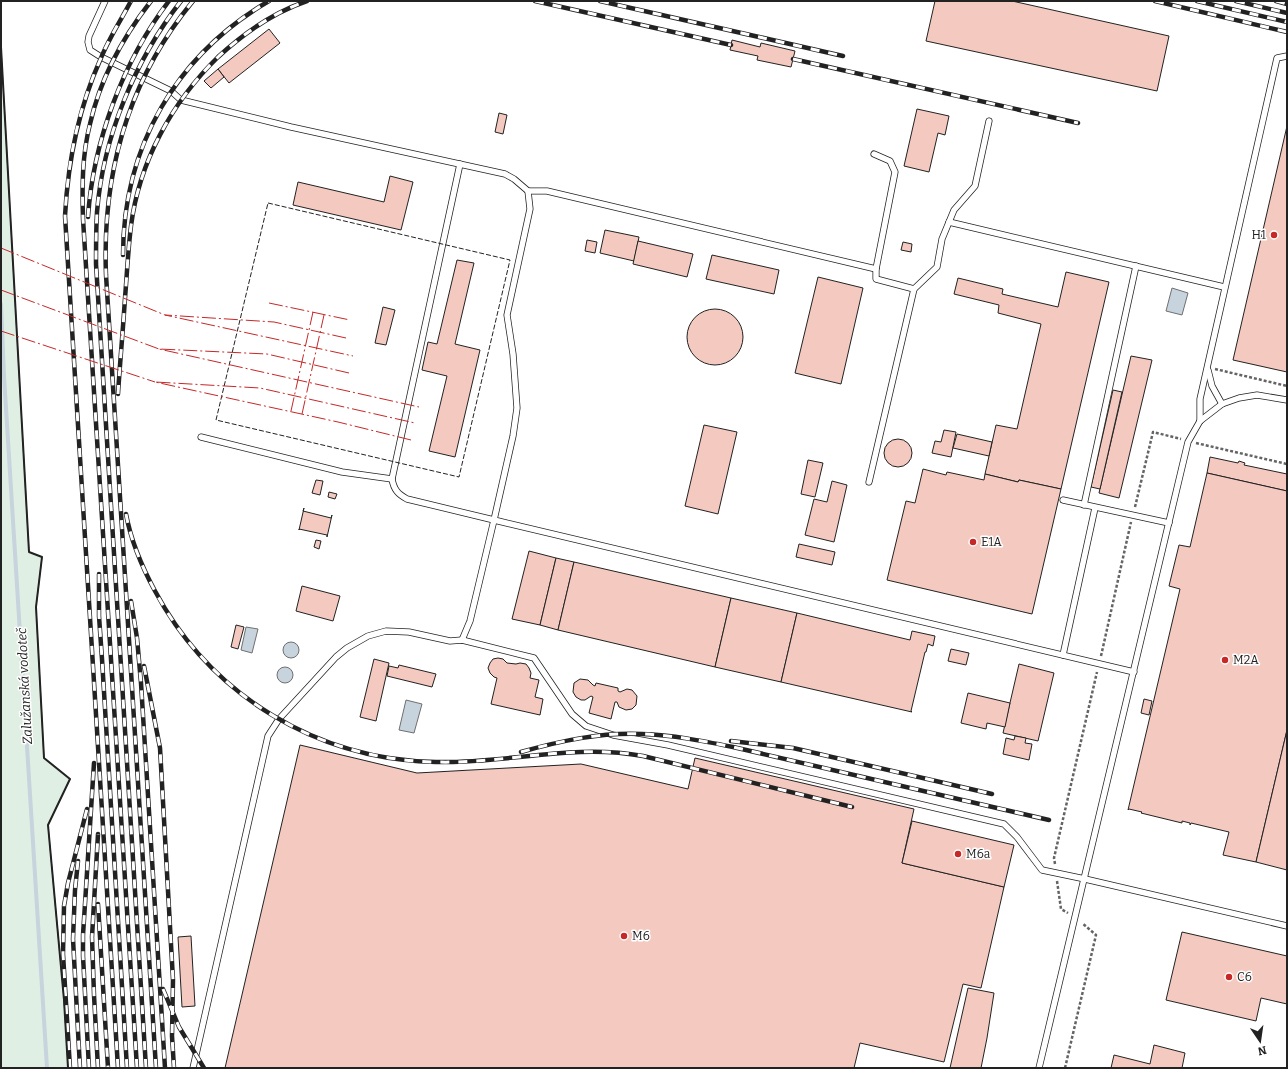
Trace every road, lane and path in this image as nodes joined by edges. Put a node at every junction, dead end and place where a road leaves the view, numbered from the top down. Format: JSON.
{"nodes":[{"id":1,"x":105,"y":1,"type":"edge"},
{"id":2,"x":1287,"y":56,"type":"edge"},
{"id":3,"x":989,"y":121,"type":"dead end"},
{"id":4,"x":874,"y":154,"type":"dead end"},
{"id":5,"x":460,"y":164,"type":"junction"},
{"id":6,"x":528,"y":191,"type":"junction"},
{"id":7,"x":950,"y":222,"type":"junction"},
{"id":8,"x":1136,"y":266,"type":"junction"},
{"id":9,"x":876,"y":269,"type":"junction"},
{"id":10,"x":1224,"y":287,"type":"junction"},
{"id":11,"x":914,"y":289,"type":"junction"},
{"id":12,"x":1207,"y":367,"type":"junction"},
{"id":13,"x":1287,"y":386,"type":"edge"},
{"id":14,"x":1287,"y":400,"type":"edge"},
{"id":15,"x":1222,"y":404,"type":"junction"},
{"id":16,"x":1200,"y":421,"type":"junction"},
{"id":17,"x":201,"y":437,"type":"dead end"},
{"id":18,"x":1188,"y":442,"type":"junction"},
{"id":19,"x":1287,"y":464,"type":"edge"},
{"id":20,"x":392,"y":479,"type":"junction"},
{"id":21,"x":869,"y":482,"type":"dead end"},
{"id":22,"x":1063,"y":500,"type":"dead end"},
{"id":23,"x":1084,"y":505,"type":"junction"},
{"id":24,"x":1095,"y":508,"type":"junction"},
{"id":25,"x":1133,"y":516,"type":"junction"},
{"id":26,"x":494,"y":520,"type":"junction"},
{"id":27,"x":1169,"y":523,"type":"junction"},
{"id":28,"x":462,"y":640,"type":"junction"},
{"id":29,"x":1063,"y":655,"type":"junction"},
{"id":30,"x":1099,"y":663,"type":"junction"},
{"id":31,"x":1134,"y":672,"type":"junction"},
{"id":32,"x":1056,"y":874,"type":"junction"},
{"id":33,"x":1085,"y":879,"type":"junction"},
{"id":34,"x":1075,"y":917,"type":"junction"},
{"id":35,"x":1287,"y":926,"type":"edge"},
{"id":36,"x":193,"y":1068,"type":"edge"},
{"id":37,"x":1039,"y":1068,"type":"edge"},
{"id":38,"x":1065,"y":1068,"type":"edge"}],
"edges":[{"from":1,"to":5,"type":"lane"},
{"from":2,"to":10,"type":"lane"},
{"from":3,"to":7,"type":"lane"},
{"from":4,"to":9,"type":"lane"},
{"from":5,"to":6,"type":"lane"},
{"from":5,"to":20,"type":"lane"},
{"from":6,"to":9,"type":"lane"},
{"from":6,"to":26,"type":"lane"},
{"from":7,"to":8,"type":"lane"},
{"from":7,"to":11,"type":"lane"},
{"from":8,"to":10,"type":"lane"},
{"from":8,"to":23,"type":"lane"},
{"from":9,"to":11,"type":"lane"},
{"from":10,"to":12,"type":"lane"},
{"from":11,"to":21,"type":"lane"},
{"from":12,"to":13,"type":"path"},
{"from":12,"to":15,"type":"lane"},
{"from":12,"to":16,"type":"lane"},
{"from":14,"to":15,"type":"lane"},
{"from":15,"to":16,"type":"lane"},
{"from":16,"to":18,"type":"lane"},
{"from":17,"to":20,"type":"lane"},
{"from":18,"to":19,"type":"path"},
{"from":18,"to":25,"type":"path"},
{"from":18,"to":27,"type":"lane"},
{"from":20,"to":26,"type":"lane"},
{"from":22,"to":23,"type":"lane"},
{"from":23,"to":24,"type":"lane"},
{"from":24,"to":25,"type":"lane"},
{"from":24,"to":29,"type":"lane"},
{"from":25,"to":27,"type":"lane"},
{"from":25,"to":30,"type":"path"},
{"from":26,"to":28,"type":"lane"},
{"from":26,"to":29,"type":"lane"},
{"from":27,"to":31,"type":"lane"},
{"from":28,"to":32,"type":"lane"},
{"from":28,"to":36,"type":"lane"},
{"from":29,"to":30,"type":"lane"},
{"from":30,"to":31,"type":"lane"},
{"from":30,"to":32,"type":"path"},
{"from":31,"to":33,"type":"lane"},
{"from":32,"to":33,"type":"lane"},
{"from":32,"to":34,"type":"path"},
{"from":33,"to":34,"type":"lane"},
{"from":33,"to":35,"type":"lane"},
{"from":34,"to":37,"type":"lane"},
{"from":34,"to":38,"type":"path"}]}
